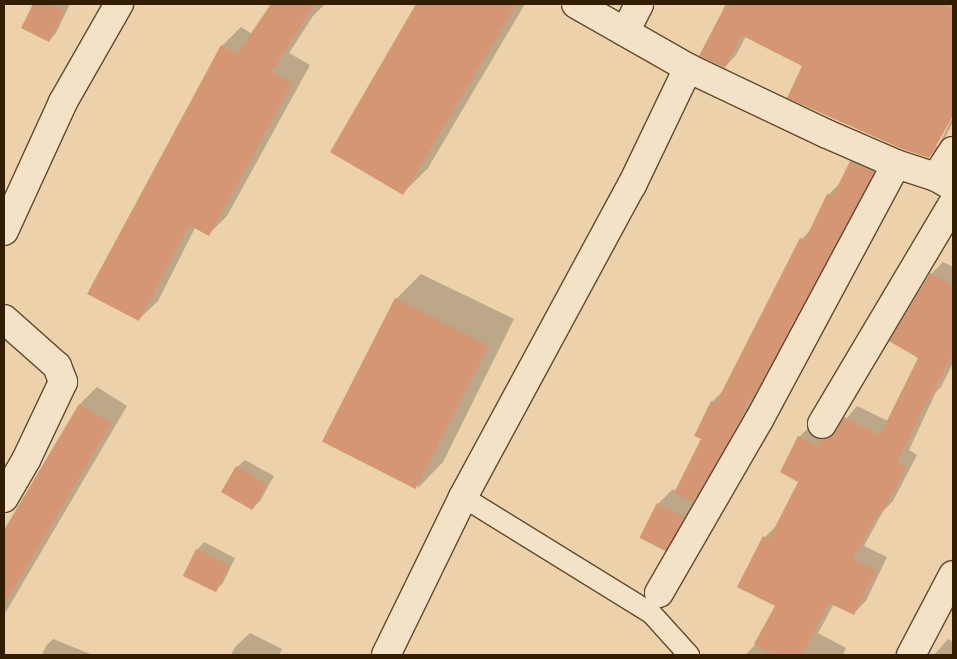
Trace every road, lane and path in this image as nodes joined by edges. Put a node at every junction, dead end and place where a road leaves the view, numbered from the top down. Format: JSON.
{"nodes":[{"id":1,"x":119,"y":4,"type":"edge"},
{"id":2,"x":576,"y":4,"type":"edge"},
{"id":3,"x":640,"y":4,"type":"edge"},
{"id":4,"x":625,"y":32,"type":"junction"},
{"id":5,"x":688,"y":68,"type":"junction"},
{"id":6,"x":953,"y":151,"type":"edge"},
{"id":7,"x":896,"y":164,"type":"junction"},
{"id":8,"x":945,"y":182,"type":"edge"},
{"id":9,"x":953,"y":204,"type":"edge"},
{"id":10,"x":4,"y":231,"type":"edge"},
{"id":11,"x":4,"y":319,"type":"edge"},
{"id":12,"x":822,"y":424,"type":"dead end"},
{"id":13,"x":463,"y":497,"type":"junction"},
{"id":14,"x":4,"y":498,"type":"edge"},
{"id":15,"x":953,"y":575,"type":"edge"},
{"id":16,"x":659,"y":593,"type":"dead end"},
{"id":17,"x":386,"y":655,"type":"edge"},
{"id":18,"x":689,"y":655,"type":"edge"},
{"id":19,"x":911,"y":655,"type":"edge"}],
"edges":[{"from":1,"to":10,"type":"street"},
{"from":2,"to":4,"type":"street"},
{"from":3,"to":4,"type":"street"},
{"from":4,"to":5,"type":"street"},
{"from":5,"to":7,"type":"street"},
{"from":5,"to":13,"type":"street"},
{"from":6,"to":8,"type":"street"},
{"from":7,"to":8,"type":"street"},
{"from":7,"to":16,"type":"street"},
{"from":9,"to":12,"type":"street"},
{"from":11,"to":14,"type":"street"},
{"from":13,"to":17,"type":"street"},
{"from":13,"to":18,"type":"lane"},
{"from":15,"to":19,"type":"street"}]}
